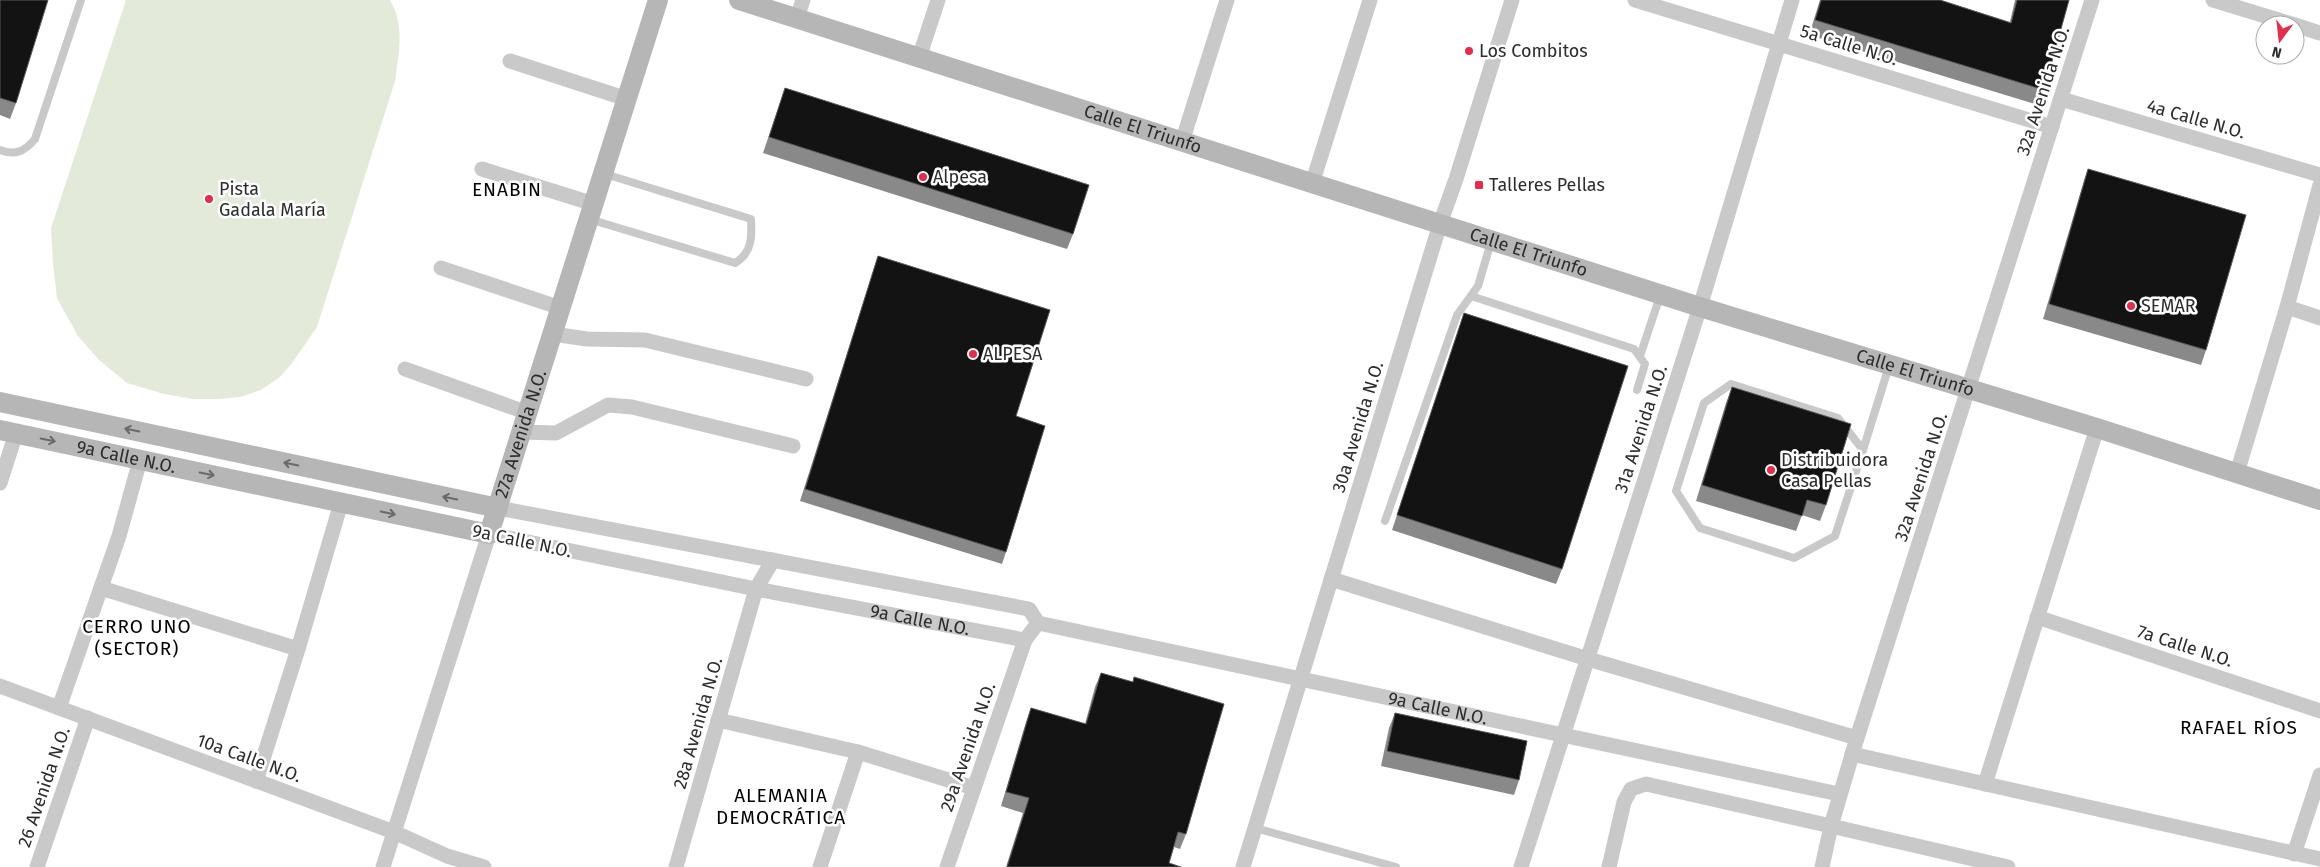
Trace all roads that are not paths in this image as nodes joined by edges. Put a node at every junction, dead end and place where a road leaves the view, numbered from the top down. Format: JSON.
{"nodes":[{"id":1,"x":81,"y":0,"type":"edge"},
{"id":2,"x":658,"y":0,"type":"edge"},
{"id":3,"x":739,"y":0,"type":"edge"},
{"id":4,"x":938,"y":0,"type":"edge"},
{"id":5,"x":1227,"y":0,"type":"edge"},
{"id":6,"x":1370,"y":0,"type":"edge"},
{"id":7,"x":1512,"y":0,"type":"edge"},
{"id":8,"x":1635,"y":0,"type":"edge"},
{"id":9,"x":1792,"y":0,"type":"edge"},
{"id":10,"x":2092,"y":0,"type":"edge"},
{"id":11,"x":2213,"y":0,"type":"edge"},
{"id":12,"x":800,"y":9,"type":"edge"},
{"id":13,"x":2262,"y":15,"type":"edge"},
{"id":14,"x":2305,"y":28,"type":"edge"},
{"id":15,"x":2320,"y":33,"type":"edge"},
{"id":16,"x":1779,"y":43,"type":"junction"},
{"id":17,"x":919,"y":58,"type":"junction"},
{"id":18,"x":510,"y":61,"type":"dead end"},
{"id":19,"x":627,"y":99,"type":"junction"},
{"id":20,"x":2061,"y":99,"type":"junction"},
{"id":21,"x":2052,"y":127,"type":"junction"},
{"id":22,"x":1182,"y":142,"type":"junction"},
{"id":23,"x":0,"y":150,"type":"edge"},
{"id":24,"x":482,"y":170,"type":"dead end"},
{"id":25,"x":603,"y":173,"type":"junction"},
{"id":26,"x":2320,"y":175,"type":"edge"},
{"id":27,"x":1312,"y":184,"type":"junction"},
{"id":28,"x":2320,"y":185,"type":"edge"},
{"id":29,"x":591,"y":212,"type":"junction"},
{"id":30,"x":1440,"y":224,"type":"junction"},
{"id":31,"x":1492,"y":240,"type":"junction"},
{"id":32,"x":440,"y":268,"type":"dead end"},
{"id":33,"x":1661,"y":294,"type":"junction"},
{"id":34,"x":1471,"y":296,"type":"junction"},
{"id":35,"x":1700,"y":307,"type":"junction"},
{"id":36,"x":2287,"y":307,"type":"junction"},
{"id":37,"x":561,"y":308,"type":"junction"},
{"id":38,"x":2320,"y":318,"type":"edge"},
{"id":39,"x":553,"y":334,"type":"junction"},
{"id":40,"x":1640,"y":356,"type":"junction"},
{"id":41,"x":1889,"y":366,"type":"junction"},
{"id":42,"x":404,"y":369,"type":"dead end"},
{"id":43,"x":806,"y":379,"type":"dead end"},
{"id":44,"x":1637,"y":390,"type":"dead end"},
{"id":45,"x":1969,"y":390,"type":"junction"},
{"id":46,"x":0,"y":402,"type":"edge"},
{"id":47,"x":525,"y":423,"type":"junction"},
{"id":48,"x":2097,"y":428,"type":"junction"},
{"id":49,"x":8,"y":431,"type":"edge"},
{"id":50,"x":793,"y":446,"type":"dead end"},
{"id":51,"x":1863,"y":450,"type":"junction"},
{"id":52,"x":140,"y":460,"type":"junction"},
{"id":53,"x":2237,"y":473,"type":"junction"},
{"id":54,"x":0,"y":483,"type":"edge"},
{"id":55,"x":2320,"y":500,"type":"edge"},
{"id":56,"x":341,"y":503,"type":"junction"},
{"id":57,"x":498,"y":508,"type":"junction"},
{"id":58,"x":1385,"y":521,"type":"dead end"},
{"id":59,"x":489,"y":534,"type":"junction"},
{"id":60,"x":772,"y":560,"type":"junction"},
{"id":61,"x":1331,"y":579,"type":"junction"},
{"id":62,"x":101,"y":588,"type":"junction"},
{"id":63,"x":756,"y":589,"type":"junction"},
{"id":64,"x":2037,"y":617,"type":"junction"},
{"id":65,"x":1038,"y":623,"type":"junction"},
{"id":66,"x":1025,"y":640,"type":"junction"},
{"id":67,"x":298,"y":649,"type":"junction"},
{"id":68,"x":1588,"y":659,"type":"junction"},
{"id":69,"x":1299,"y":678,"type":"junction"},
{"id":70,"x":0,"y":686,"type":"edge"},
{"id":71,"x":59,"y":708,"type":"junction"},
{"id":72,"x":2320,"y":711,"type":"edge"},
{"id":73,"x":88,"y":718,"type":"junction"},
{"id":74,"x":718,"y":720,"type":"junction"},
{"id":75,"x":1565,"y":734,"type":"junction"},
{"id":76,"x":1856,"y":738,"type":"junction"},
{"id":77,"x":858,"y":752,"type":"junction"},
{"id":78,"x":1852,"y":754,"type":"junction"},
{"id":79,"x":2320,"y":774,"type":"edge"},
{"id":80,"x":256,"y":781,"type":"junction"},
{"id":81,"x":1985,"y":784,"type":"junction"},
{"id":82,"x":974,"y":788,"type":"junction"},
{"id":83,"x":1839,"y":794,"type":"junction"},
{"id":84,"x":1831,"y":826,"type":"junction"},
{"id":85,"x":1255,"y":828,"type":"junction"},
{"id":86,"x":394,"y":832,"type":"junction"},
{"id":87,"x":2294,"y":854,"type":"junction"},
{"id":88,"x":2320,"y":859,"type":"edge"},
{"id":89,"x":37,"y":867,"type":"edge"},
{"id":90,"x":382,"y":867,"type":"edge"},
{"id":91,"x":484,"y":867,"type":"edge"},
{"id":92,"x":676,"y":867,"type":"edge"},
{"id":93,"x":820,"y":867,"type":"edge"},
{"id":94,"x":947,"y":867,"type":"edge"},
{"id":95,"x":1243,"y":867,"type":"edge"},
{"id":96,"x":1396,"y":867,"type":"edge"},
{"id":97,"x":1521,"y":867,"type":"edge"},
{"id":98,"x":1609,"y":867,"type":"edge"},
{"id":99,"x":1822,"y":867,"type":"edge"},
{"id":100,"x":2008,"y":867,"type":"edge"}],
"edges":[{"from":1,"to":23,"type":"lane"},
{"from":2,"to":19,"type":"main road","name":"27a Avenida N.O."},
{"from":3,"to":12,"type":"main road","name":"Calle El Triunfo"},
{"from":4,"to":17,"type":"street"},
{"from":5,"to":22,"type":"street"},
{"from":6,"to":27,"type":"street"},
{"from":7,"to":30,"type":"street","name":"30a Avenida N.O."},
{"from":8,"to":16,"type":"street","name":"5a Calle N.O."},
{"from":9,"to":16,"type":"street","name":"31a Avenida N.O."},
{"from":10,"to":20,"type":"street","name":"32a Avenida N.O."},
{"from":11,"to":13,"type":"street"},
{"from":12,"to":17,"type":"main road","name":"Calle El Triunfo"},
{"from":14,"to":15,"type":"street"},
{"from":16,"to":21,"type":"street","name":"5a Calle N.O."},
{"from":16,"to":35,"type":"street","name":"31a Avenida N.O."},
{"from":17,"to":22,"type":"main road","name":"Calle El Triunfo"},
{"from":18,"to":19,"type":"street"},
{"from":19,"to":25,"type":"main road","name":"27a Avenida N.O."},
{"from":20,"to":21,"type":"street","name":"32a Avenida N.O."},
{"from":20,"to":26,"type":"street","name":"4a Calle N.O."},
{"from":21,"to":45,"type":"street","name":"32a Avenida N.O."},
{"from":22,"to":27,"type":"main road","name":"Calle El Triunfo"},
{"from":24,"to":29,"type":"street"},
{"from":25,"to":29,"type":"main road","name":"27a Avenida N.O."},
{"from":25,"to":29,"type":"lane"},
{"from":27,"to":30,"type":"main road","name":"Calle El Triunfo"},
{"from":28,"to":36,"type":"street"},
{"from":29,"to":37,"type":"main road","name":"27a Avenida N.O."},
{"from":30,"to":31,"type":"main road","name":"Calle El Triunfo"},
{"from":30,"to":61,"type":"street","name":"30a Avenida N.O."},
{"from":31,"to":33,"type":"main road","name":"Calle El Triunfo"},
{"from":31,"to":34,"type":"lane"},
{"from":32,"to":37,"type":"street"},
{"from":33,"to":35,"type":"main road","name":"Calle El Triunfo"},
{"from":33,"to":40,"type":"lane"},
{"from":34,"to":40,"type":"lane"},
{"from":34,"to":58,"type":"lane"},
{"from":35,"to":41,"type":"main road","name":"Calle El Triunfo"},
{"from":35,"to":68,"type":"street","name":"31a Avenida N.O."},
{"from":36,"to":38,"type":"street"},
{"from":36,"to":53,"type":"street"},
{"from":37,"to":39,"type":"main road","name":"27a Avenida N.O."},
{"from":39,"to":43,"type":"street"},
{"from":39,"to":47,"type":"main road","name":"27a Avenida N.O."},
{"from":40,"to":44,"type":"lane"},
{"from":41,"to":45,"type":"main road","name":"Calle El Triunfo"},
{"from":41,"to":51,"type":"lane"},
{"from":42,"to":47,"type":"street"},
{"from":45,"to":48,"type":"main road","name":"Calle El Triunfo"},
{"from":45,"to":76,"type":"street","name":"32a Avenida N.O."},
{"from":57,"to":46,"type":"main road","name":"9a Calle N.O.","one_way":true},
{"from":47,"to":50,"type":"street"},
{"from":47,"to":57,"type":"main road","name":"27a Avenida N.O."},
{"from":48,"to":53,"type":"main road","name":"Calle El Triunfo"},
{"from":48,"to":64,"type":"street"},
{"from":49,"to":52,"type":"main road","name":"9a Calle N.O.","one_way":true},
{"from":49,"to":54,"type":"street"},
{"from":51,"to":51,"type":"lane"},
{"from":52,"to":56,"type":"main road","name":"9a Calle N.O.","one_way":true},
{"from":52,"to":62,"type":"street"},
{"from":53,"to":55,"type":"main road","name":"Calle El Triunfo"},
{"from":56,"to":59,"type":"main road","name":"9a Calle N.O.","one_way":true},
{"from":56,"to":67,"type":"street"},
{"from":57,"to":59,"type":"main road","name":"27a Avenida N.O."},
{"from":57,"to":60,"type":"street","name":"9a Calle N.O."},
{"from":59,"to":63,"type":"street","name":"9a Calle N.O."},
{"from":59,"to":86,"type":"street","name":"27a Avenida N.O."},
{"from":60,"to":63,"type":"street","name":"28a Avenida N.O."},
{"from":60,"to":65,"type":"street","name":"9a Calle N.O."},
{"from":61,"to":68,"type":"street"},
{"from":61,"to":69,"type":"street","name":"30a Avenida N.O."},
{"from":62,"to":67,"type":"street"},
{"from":62,"to":71,"type":"street"},
{"from":63,"to":66,"type":"street","name":"9a Calle N.O."},
{"from":63,"to":74,"type":"street","name":"28a Avenida N.O."},
{"from":64,"to":72,"type":"street","name":"7a Calle N.O."},
{"from":64,"to":81,"type":"street"},
{"from":65,"to":66,"type":"street"},
{"from":65,"to":69,"type":"street","name":"9a Calle N.O."},
{"from":66,"to":82,"type":"street","name":"29a Avenida N.O."},
{"from":67,"to":80,"type":"street"},
{"from":68,"to":75,"type":"street","name":"31a Avenida N.O."},
{"from":68,"to":76,"type":"street"},
{"from":69,"to":75,"type":"street","name":"9a Calle N.O."},
{"from":69,"to":85,"type":"street","name":"30a Avenida N.O."},
{"from":70,"to":71,"type":"street","name":"10a Calle N.O."},
{"from":71,"to":73,"type":"street","name":"10a Calle N.O."},
{"from":73,"to":80,"type":"street","name":"10a Calle N.O."},
{"from":73,"to":89,"type":"street","name":"26 Avenida N.O."},
{"from":74,"to":77,"type":"street"},
{"from":74,"to":92,"type":"street","name":"28a Avenida N.O."},
{"from":75,"to":83,"type":"street","name":"9a Calle N.O."},
{"from":75,"to":97,"type":"street","name":"31a Avenida N.O."},
{"from":76,"to":78,"type":"street","name":"32a Avenida N.O."},
{"from":77,"to":82,"type":"street"},
{"from":77,"to":93,"type":"street"},
{"from":78,"to":81,"type":"street"},
{"from":78,"to":83,"type":"street","name":"32a Avenida N.O."},
{"from":79,"to":87,"type":"street"},
{"from":80,"to":86,"type":"street","name":"10a Calle N.O."},
{"from":81,"to":87,"type":"street"},
{"from":82,"to":94,"type":"street","name":"29a Avenida N.O."},
{"from":83,"to":84,"type":"street","name":"32a Avenida N.O."},
{"from":84,"to":98,"type":"street"},
{"from":84,"to":99,"type":"street","name":"32a Avenida N.O."},
{"from":84,"to":100,"type":"street"},
{"from":85,"to":95,"type":"street","name":"30a Avenida N.O."},
{"from":85,"to":96,"type":"lane"},
{"from":86,"to":90,"type":"street","name":"27a Avenida N.O."},
{"from":86,"to":91,"type":"street","name":"10a Calle N.O."},
{"from":87,"to":88,"type":"street"}]}
